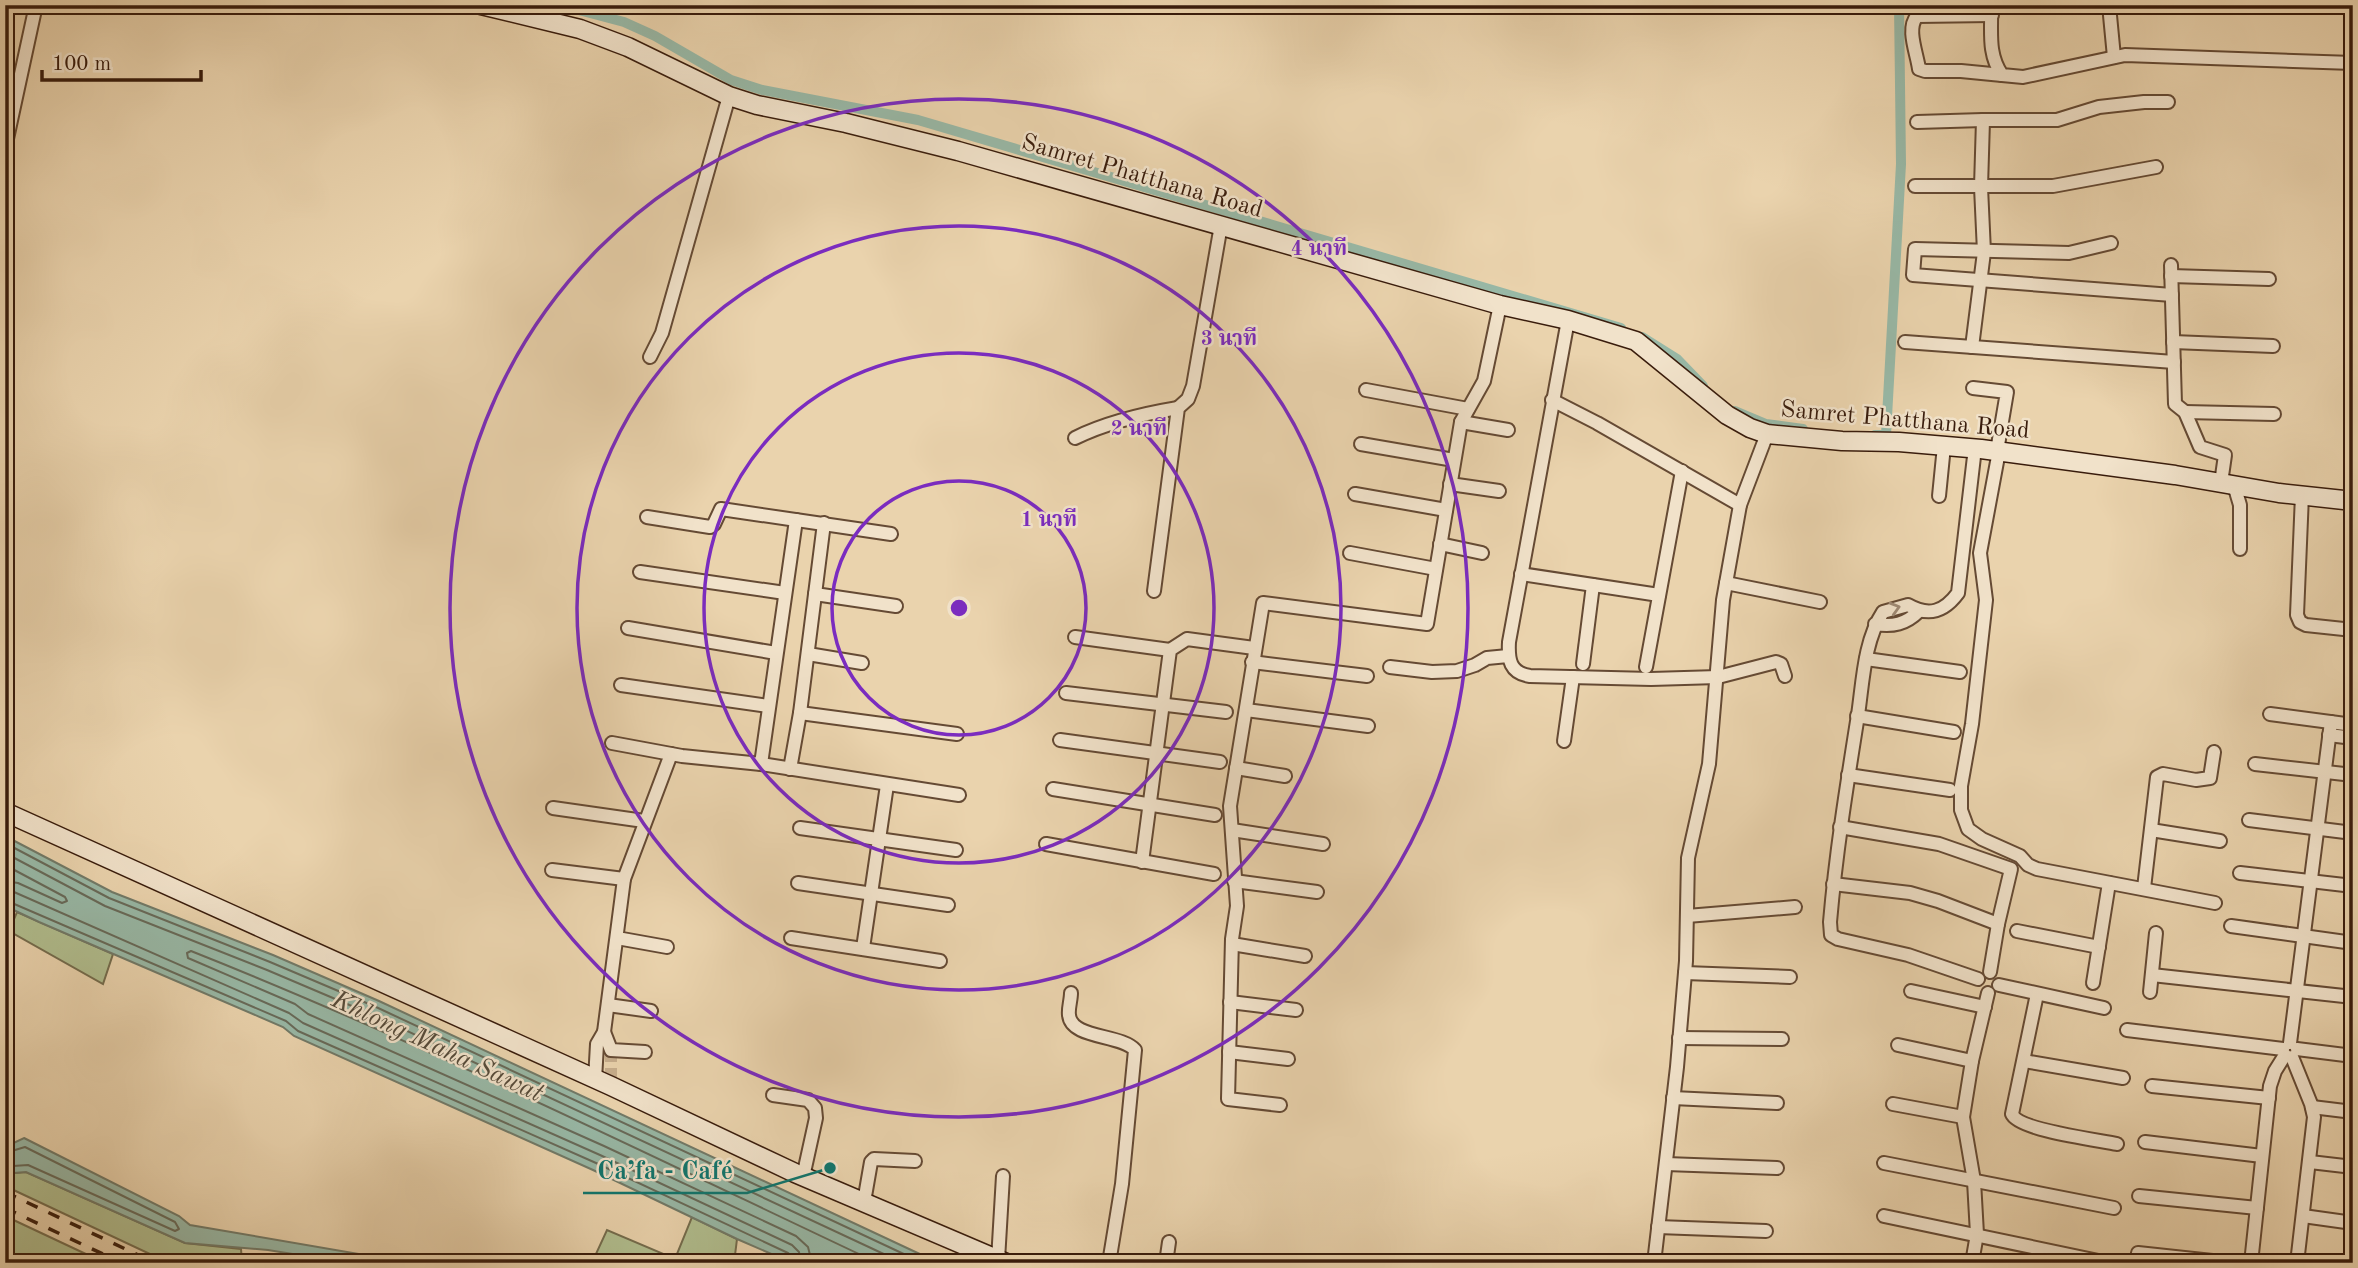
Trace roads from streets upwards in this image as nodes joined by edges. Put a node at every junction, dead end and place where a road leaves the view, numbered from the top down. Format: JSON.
{"nodes":[{"id":1,"x":36,"y":5,"type":"edge"},
{"id":2,"x":481,"y":5,"type":"edge"},
{"id":3,"x":2109,"y":5,"type":"edge"},
{"id":4,"x":1992,"y":10,"type":"edge"},
{"id":5,"x":2114,"y":57,"type":"junction"},
{"id":6,"x":2353,"y":63,"type":"edge"},
{"id":7,"x":2002,"y":75,"type":"junction"},
{"id":8,"x":729,"y":96,"type":"junction"},
{"id":9,"x":2168,"y":102,"type":"dead end"},
{"id":10,"x":1983,"y":120,"type":"junction"},
{"id":11,"x":1917,"y":122,"type":"dead end"},
{"id":12,"x":5,"y":148,"type":"edge"},
{"id":13,"x":2156,"y":167,"type":"dead end"},
{"id":14,"x":1915,"y":186,"type":"dead end"},
{"id":15,"x":1980,"y":187,"type":"junction"},
{"id":16,"x":1221,"y":225,"type":"junction"},
{"id":17,"x":2111,"y":243,"type":"dead end"},
{"id":18,"x":1984,"y":252,"type":"junction"},
{"id":19,"x":2269,"y":279,"type":"dead end"},
{"id":20,"x":1981,"y":280,"type":"junction"},
{"id":21,"x":2172,"y":295,"type":"junction"},
{"id":22,"x":1500,"y":305,"type":"junction"},
{"id":23,"x":1568,"y":320,"type":"junction"},
{"id":24,"x":1905,"y":342,"type":"dead end"},
{"id":25,"x":2173,"y":342,"type":"junction"},
{"id":26,"x":2273,"y":346,"type":"dead end"},
{"id":27,"x":1972,"y":347,"type":"junction"},
{"id":28,"x":650,"y":356,"type":"dead end"},
{"id":29,"x":2174,"y":362,"type":"junction"},
{"id":30,"x":1973,"y":388,"type":"dead end"},
{"id":31,"x":1366,"y":390,"type":"dead end"},
{"id":32,"x":1552,"y":400,"type":"junction"},
{"id":33,"x":1178,"y":408,"type":"junction"},
{"id":34,"x":1468,"y":409,"type":"junction"},
{"id":35,"x":2185,"y":412,"type":"junction"},
{"id":36,"x":2274,"y":414,"type":"dead end"},
{"id":37,"x":1461,"y":422,"type":"junction"},
{"id":38,"x":1508,"y":430,"type":"dead end"},
{"id":39,"x":1767,"y":434,"type":"junction"},
{"id":40,"x":1075,"y":438,"type":"dead end"},
{"id":41,"x":1361,"y":444,"type":"dead end"},
{"id":42,"x":1944,"y":446,"type":"junction"},
{"id":43,"x":1975,"y":448,"type":"junction"},
{"id":44,"x":1998,"y":451,"type":"junction"},
{"id":45,"x":1454,"y":460,"type":"junction"},
{"id":46,"x":1682,"y":471,"type":"junction"},
{"id":47,"x":1450,"y":484,"type":"junction"},
{"id":48,"x":2227,"y":484,"type":"junction"},
{"id":49,"x":1499,"y":491,"type":"dead end"},
{"id":50,"x":1355,"y":494,"type":"dead end"},
{"id":51,"x":2302,"y":495,"type":"junction"},
{"id":52,"x":1939,"y":496,"type":"dead end"},
{"id":53,"x":2353,"y":501,"type":"edge"},
{"id":54,"x":1740,"y":505,"type":"junction"},
{"id":55,"x":1446,"y":510,"type":"junction"},
{"id":56,"x":648,"y":517,"type":"dead end"},
{"id":57,"x":796,"y":520,"type":"junction"},
{"id":58,"x":824,"y":523,"type":"junction"},
{"id":59,"x":891,"y":534,"type":"dead end"},
{"id":60,"x":1440,"y":544,"type":"junction"},
{"id":61,"x":2240,"y":549,"type":"dead end"},
{"id":62,"x":1482,"y":552,"type":"dead end"},
{"id":63,"x":1350,"y":553,"type":"dead end"},
{"id":64,"x":1436,"y":569,"type":"junction"},
{"id":65,"x":640,"y":572,"type":"dead end"},
{"id":66,"x":1521,"y":574,"type":"junction"},
{"id":67,"x":1726,"y":583,"type":"junction"},
{"id":68,"x":1593,"y":585,"type":"junction"},
{"id":69,"x":1154,"y":591,"type":"dead end"},
{"id":70,"x":785,"y":593,"type":"junction"},
{"id":71,"x":815,"y":594,"type":"junction"},
{"id":72,"x":1659,"y":595,"type":"junction"},
{"id":73,"x":1821,"y":602,"type":"dead end"},
{"id":74,"x":896,"y":606,"type":"dead end"},
{"id":75,"x":628,"y":628,"type":"dead end"},
{"id":76,"x":2353,"y":630,"type":"edge"},
{"id":77,"x":1075,"y":637,"type":"dead end"},
{"id":78,"x":1254,"y":648,"type":"junction"},
{"id":79,"x":1170,"y":650,"type":"junction"},
{"id":80,"x":776,"y":653,"type":"junction"},
{"id":81,"x":808,"y":654,"type":"junction"},
{"id":82,"x":1508,"y":656,"type":"junction"},
{"id":83,"x":1866,"y":659,"type":"junction"},
{"id":84,"x":1252,"y":662,"type":"junction"},
{"id":85,"x":862,"y":663,"type":"dead end"},
{"id":86,"x":1583,"y":664,"type":"dead end"},
{"id":87,"x":1390,"y":667,"type":"dead end"},
{"id":88,"x":1646,"y":667,"type":"dead end"},
{"id":89,"x":1959,"y":673,"type":"dead end"},
{"id":90,"x":1367,"y":676,"type":"dead end"},
{"id":91,"x":1785,"y":676,"type":"dead end"},
{"id":92,"x":1573,"y":677,"type":"junction"},
{"id":93,"x":1718,"y":677,"type":"junction"},
{"id":94,"x":621,"y":685,"type":"dead end"},
{"id":95,"x":1066,"y":693,"type":"dead end"},
{"id":96,"x":1163,"y":703,"type":"junction"},
{"id":97,"x":768,"y":706,"type":"junction"},
{"id":98,"x":1246,"y":710,"type":"junction"},
{"id":99,"x":1226,"y":712,"type":"dead end"},
{"id":100,"x":800,"y":713,"type":"junction"},
{"id":101,"x":2270,"y":714,"type":"dead end"},
{"id":102,"x":1857,"y":716,"type":"junction"},
{"id":103,"x":2353,"y":725,"type":"edge"},
{"id":104,"x":1368,"y":726,"type":"dead end"},
{"id":105,"x":2330,"y":728,"type":"junction"},
{"id":106,"x":1954,"y":732,"type":"dead end"},
{"id":107,"x":957,"y":734,"type":"dead end"},
{"id":108,"x":2353,"y":738,"type":"edge"},
{"id":109,"x":1060,"y":740,"type":"dead end"},
{"id":110,"x":1564,"y":741,"type":"dead end"},
{"id":111,"x":612,"y":743,"type":"dead end"},
{"id":112,"x":1156,"y":752,"type":"junction"},
{"id":113,"x":2214,"y":752,"type":"dead end"},
{"id":114,"x":671,"y":754,"type":"junction"},
{"id":115,"x":1220,"y":762,"type":"dead end"},
{"id":116,"x":761,"y":764,"type":"junction"},
{"id":117,"x":2255,"y":764,"type":"dead end"},
{"id":118,"x":1236,"y":768,"type":"junction"},
{"id":119,"x":790,"y":769,"type":"junction"},
{"id":120,"x":2325,"y":771,"type":"junction"},
{"id":121,"x":1848,"y":775,"type":"junction"},
{"id":122,"x":2353,"y":775,"type":"edge"},
{"id":123,"x":1285,"y":776,"type":"dead end"},
{"id":124,"x":887,"y":785,"type":"junction"},
{"id":125,"x":1053,"y":789,"type":"dead end"},
{"id":126,"x":1950,"y":790,"type":"dead end"},
{"id":127,"x":959,"y":794,"type":"dead end"},
{"id":128,"x":1150,"y":803,"type":"junction"},
{"id":129,"x":554,"y":808,"type":"dead end"},
{"id":130,"x":5,"y":812,"type":"edge"},
{"id":131,"x":1215,"y":815,"type":"dead end"},
{"id":132,"x":2249,"y":820,"type":"dead end"},
{"id":133,"x":645,"y":821,"type":"junction"},
{"id":134,"x":1840,"y":827,"type":"junction"},
{"id":135,"x":800,"y":828,"type":"dead end"},
{"id":136,"x":2318,"y":828,"type":"junction"},
{"id":137,"x":1232,"y":830,"type":"junction"},
{"id":138,"x":2151,"y":830,"type":"junction"},
{"id":139,"x":2353,"y":833,"type":"edge"},
{"id":140,"x":879,"y":838,"type":"junction"},
{"id":141,"x":2220,"y":841,"type":"dead end"},
{"id":142,"x":1046,"y":844,"type":"dead end"},
{"id":143,"x":1324,"y":844,"type":"dead end"},
{"id":144,"x":956,"y":850,"type":"dead end"},
{"id":145,"x":1142,"y":862,"type":"junction"},
{"id":146,"x":552,"y":870,"type":"dead end"},
{"id":147,"x":2240,"y":873,"type":"dead end"},
{"id":148,"x":1214,"y":874,"type":"dead end"},
{"id":149,"x":624,"y":879,"type":"junction"},
{"id":150,"x":1234,"y":881,"type":"junction"},
{"id":151,"x":2311,"y":881,"type":"junction"},
{"id":152,"x":798,"y":883,"type":"dead end"},
{"id":153,"x":2109,"y":883,"type":"junction"},
{"id":154,"x":1833,"y":884,"type":"junction"},
{"id":155,"x":2353,"y":886,"type":"edge"},
{"id":156,"x":2144,"y":888,"type":"junction"},
{"id":157,"x":1318,"y":892,"type":"dead end"},
{"id":158,"x":871,"y":894,"type":"junction"},
{"id":159,"x":2216,"y":903,"type":"dead end"},
{"id":160,"x":948,"y":905,"type":"dead end"},
{"id":161,"x":1795,"y":907,"type":"dead end"},
{"id":162,"x":1687,"y":916,"type":"junction"},
{"id":163,"x":1998,"y":924,"type":"junction"},
{"id":164,"x":2231,"y":926,"type":"dead end"},
{"id":165,"x":2017,"y":931,"type":"dead end"},
{"id":166,"x":2157,"y":933,"type":"dead end"},
{"id":167,"x":617,"y":938,"type":"junction"},
{"id":168,"x":791,"y":938,"type":"dead end"},
{"id":169,"x":2303,"y":938,"type":"junction"},
{"id":170,"x":2353,"y":943,"type":"edge"},
{"id":171,"x":1232,"y":944,"type":"junction"},
{"id":172,"x":667,"y":947,"type":"dead end"},
{"id":173,"x":2099,"y":947,"type":"junction"},
{"id":174,"x":863,"y":948,"type":"junction"},
{"id":175,"x":1305,"y":956,"type":"dead end"},
{"id":176,"x":940,"y":961,"type":"dead end"},
{"id":177,"x":1990,"y":972,"type":"junction"},
{"id":178,"x":1685,"y":973,"type":"junction"},
{"id":179,"x":2152,"y":975,"type":"junction"},
{"id":180,"x":1790,"y":977,"type":"dead end"},
{"id":181,"x":1978,"y":979,"type":"junction"},
{"id":182,"x":2093,"y":983,"type":"dead end"},
{"id":183,"x":1993,"y":989,"type":"junction"},
{"id":184,"x":2296,"y":990,"type":"junction"},
{"id":185,"x":1911,"y":991,"type":"dead end"},
{"id":186,"x":2150,"y":992,"type":"dead end"},
{"id":187,"x":1071,"y":993,"type":"dead end"},
{"id":188,"x":2037,"y":994,"type":"junction"},
{"id":189,"x":2353,"y":997,"type":"edge"},
{"id":190,"x":1230,"y":1002,"type":"junction"},
{"id":191,"x":608,"y":1005,"type":"junction"},
{"id":192,"x":1985,"y":1007,"type":"junction"},
{"id":193,"x":2104,"y":1008,"type":"dead end"},
{"id":194,"x":1296,"y":1010,"type":"dead end"},
{"id":195,"x":652,"y":1011,"type":"dead end"},
{"id":196,"x":2127,"y":1030,"type":"dead end"},
{"id":197,"x":604,"y":1032,"type":"junction"},
{"id":198,"x":1679,"y":1038,"type":"junction"},
{"id":199,"x":1782,"y":1039,"type":"dead end"},
{"id":200,"x":1898,"y":1045,"type":"dead end"},
{"id":201,"x":2289,"y":1050,"type":"junction"},
{"id":202,"x":645,"y":1052,"type":"dead end"},
{"id":203,"x":1229,"y":1052,"type":"junction"},
{"id":204,"x":2353,"y":1056,"type":"edge"},
{"id":205,"x":1287,"y":1059,"type":"dead end"},
{"id":206,"x":1972,"y":1061,"type":"junction"},
{"id":207,"x":2024,"y":1061,"type":"junction"},
{"id":208,"x":2123,"y":1078,"type":"dead end"},
{"id":209,"x":595,"y":1080,"type":"junction"},
{"id":210,"x":2152,"y":1086,"type":"dead end"},
{"id":211,"x":773,"y":1095,"type":"dead end"},
{"id":212,"x":1673,"y":1098,"type":"junction"},
{"id":213,"x":2269,"y":1098,"type":"junction"},
{"id":214,"x":1777,"y":1103,"type":"dead end"},
{"id":215,"x":1893,"y":1104,"type":"dead end"},
{"id":216,"x":1280,"y":1105,"type":"dead end"},
{"id":217,"x":2312,"y":1107,"type":"junction"},
{"id":218,"x":2353,"y":1112,"type":"edge"},
{"id":219,"x":1963,"y":1117,"type":"junction"},
{"id":220,"x":2145,"y":1142,"type":"dead end"},
{"id":221,"x":2117,"y":1144,"type":"dead end"},
{"id":222,"x":2262,"y":1156,"type":"junction"},
{"id":223,"x":915,"y":1161,"type":"dead end"},
{"id":224,"x":2310,"y":1162,"type":"junction"},
{"id":225,"x":1884,"y":1163,"type":"dead end"},
{"id":226,"x":1665,"y":1164,"type":"junction"},
{"id":227,"x":2353,"y":1167,"type":"edge"},
{"id":228,"x":1777,"y":1168,"type":"dead end"},
{"id":229,"x":1003,"y":1176,"type":"dead end"},
{"id":230,"x":803,"y":1177,"type":"junction"},
{"id":231,"x":1974,"y":1181,"type":"junction"},
{"id":232,"x":2139,"y":1196,"type":"dead end"},
{"id":233,"x":864,"y":1202,"type":"junction"},
{"id":234,"x":2114,"y":1208,"type":"dead end"},
{"id":235,"x":2257,"y":1208,"type":"junction"},
{"id":236,"x":1884,"y":1216,"type":"dead end"},
{"id":237,"x":2303,"y":1216,"type":"junction"},
{"id":238,"x":2353,"y":1223,"type":"edge"},
{"id":239,"x":1658,"y":1227,"type":"junction"},
{"id":240,"x":1766,"y":1231,"type":"dead end"},
{"id":241,"x":1977,"y":1234,"type":"junction"},
{"id":242,"x":1169,"y":1242,"type":"dead end"},
{"id":243,"x":2138,"y":1253,"type":"dead end"},
{"id":244,"x":1002,"y":1261,"type":"edge"},
{"id":245,"x":1109,"y":1263,"type":"edge"},
{"id":246,"x":1166,"y":1263,"type":"edge"},
{"id":247,"x":1654,"y":1263,"type":"edge"},
{"id":248,"x":1972,"y":1263,"type":"edge"},
{"id":249,"x":2108,"y":1263,"type":"edge"},
{"id":250,"x":2231,"y":1263,"type":"edge"},
{"id":251,"x":2251,"y":1263,"type":"edge"},
{"id":252,"x":2297,"y":1263,"type":"edge"}],
"edges":[{"from":1,"to":12,"type":"street"},
{"from":2,"to":8,"type":"street","name":"Samret Phatthana Road"},
{"from":3,"to":5,"type":"street"},
{"from":4,"to":7,"type":"street"},
{"from":4,"to":7,"type":"street"},
{"from":5,"to":6,"type":"street"},
{"from":5,"to":7,"type":"street"},
{"from":8,"to":16,"type":"street","name":"Samret Phatthana Road"},
{"from":8,"to":28,"type":"street"},
{"from":9,"to":10,"type":"street"},
{"from":10,"to":11,"type":"street"},
{"from":10,"to":15,"type":"street"},
{"from":13,"to":15,"type":"street"},
{"from":14,"to":15,"type":"street"},
{"from":15,"to":18,"type":"street"},
{"from":16,"to":22,"type":"street","name":"Samret Phatthana Road"},
{"from":16,"to":33,"type":"street"},
{"from":17,"to":18,"type":"street"},
{"from":18,"to":20,"type":"street"},
{"from":18,"to":20,"type":"street"},
{"from":19,"to":21,"type":"street"},
{"from":20,"to":21,"type":"street"},
{"from":20,"to":27,"type":"street"},
{"from":21,"to":25,"type":"street"},
{"from":22,"to":23,"type":"street","name":"Samret Phatthana Road"},
{"from":22,"to":34,"type":"street"},
{"from":23,"to":32,"type":"street"},
{"from":23,"to":39,"type":"street","name":"Samret Phatthana Road"},
{"from":24,"to":27,"type":"street"},
{"from":25,"to":26,"type":"street"},
{"from":25,"to":29,"type":"street"},
{"from":27,"to":29,"type":"street"},
{"from":29,"to":35,"type":"street"},
{"from":30,"to":44,"type":"street"},
{"from":31,"to":34,"type":"street"},
{"from":32,"to":46,"type":"street"},
{"from":32,"to":66,"type":"street"},
{"from":33,"to":40,"type":"street"},
{"from":33,"to":69,"type":"street"},
{"from":34,"to":37,"type":"street"},
{"from":35,"to":36,"type":"street"},
{"from":35,"to":48,"type":"street"},
{"from":37,"to":38,"type":"street"},
{"from":37,"to":45,"type":"street"},
{"from":39,"to":42,"type":"street","name":"Samret Phatthana Road"},
{"from":39,"to":54,"type":"street"},
{"from":41,"to":45,"type":"street"},
{"from":42,"to":43,"type":"street","name":"Samret Phatthana Road"},
{"from":42,"to":52,"type":"street"},
{"from":43,"to":44,"type":"street","name":"Samret Phatthana Road"},
{"from":43,"to":83,"type":"street"},
{"from":44,"to":48,"type":"street","name":"Samret Phatthana Road"},
{"from":44,"to":153,"type":"street"},
{"from":45,"to":47,"type":"street"},
{"from":46,"to":54,"type":"street"},
{"from":46,"to":72,"type":"street"},
{"from":47,"to":49,"type":"street"},
{"from":47,"to":55,"type":"street"},
{"from":48,"to":51,"type":"street","name":"Samret Phatthana Road"},
{"from":48,"to":61,"type":"street"},
{"from":50,"to":55,"type":"street"},
{"from":51,"to":53,"type":"street","name":"Samret Phatthana Road"},
{"from":51,"to":76,"type":"street"},
{"from":54,"to":67,"type":"street"},
{"from":55,"to":60,"type":"street"},
{"from":56,"to":57,"type":"street"},
{"from":57,"to":58,"type":"street"},
{"from":57,"to":70,"type":"street"},
{"from":58,"to":59,"type":"street"},
{"from":58,"to":71,"type":"street"},
{"from":60,"to":62,"type":"street"},
{"from":60,"to":64,"type":"street"},
{"from":63,"to":64,"type":"street"},
{"from":64,"to":78,"type":"street"},
{"from":65,"to":70,"type":"street"},
{"from":66,"to":68,"type":"street"},
{"from":66,"to":82,"type":"street"},
{"from":67,"to":73,"type":"street"},
{"from":67,"to":93,"type":"street"},
{"from":68,"to":72,"type":"street"},
{"from":68,"to":86,"type":"street"},
{"from":70,"to":80,"type":"street"},
{"from":71,"to":74,"type":"street"},
{"from":71,"to":81,"type":"street"},
{"from":72,"to":88,"type":"street"},
{"from":75,"to":80,"type":"street"},
{"from":77,"to":79,"type":"street"},
{"from":78,"to":79,"type":"street"},
{"from":78,"to":84,"type":"street"},
{"from":79,"to":96,"type":"street"},
{"from":80,"to":97,"type":"street"},
{"from":81,"to":85,"type":"street"},
{"from":81,"to":100,"type":"street"},
{"from":82,"to":87,"type":"street"},
{"from":82,"to":92,"type":"street"},
{"from":83,"to":89,"type":"street"},
{"from":83,"to":102,"type":"street"},
{"from":84,"to":90,"type":"street"},
{"from":84,"to":98,"type":"street"},
{"from":91,"to":93,"type":"street"},
{"from":92,"to":93,"type":"street"},
{"from":92,"to":110,"type":"street"},
{"from":93,"to":162,"type":"street"},
{"from":94,"to":97,"type":"street"},
{"from":95,"to":96,"type":"street"},
{"from":96,"to":99,"type":"street"},
{"from":96,"to":112,"type":"street"},
{"from":97,"to":116,"type":"street"},
{"from":98,"to":104,"type":"street"},
{"from":98,"to":118,"type":"street"},
{"from":100,"to":107,"type":"street"},
{"from":100,"to":119,"type":"street"},
{"from":101,"to":105,"type":"street"},
{"from":102,"to":106,"type":"street"},
{"from":102,"to":121,"type":"street"},
{"from":103,"to":105,"type":"street"},
{"from":105,"to":108,"type":"street"},
{"from":105,"to":120,"type":"street"},
{"from":109,"to":112,"type":"street"},
{"from":111,"to":114,"type":"street"},
{"from":112,"to":115,"type":"street"},
{"from":112,"to":128,"type":"street"},
{"from":113,"to":138,"type":"street"},
{"from":114,"to":116,"type":"street"},
{"from":114,"to":133,"type":"street"},
{"from":116,"to":119,"type":"street"},
{"from":117,"to":120,"type":"street"},
{"from":118,"to":123,"type":"street"},
{"from":118,"to":137,"type":"street"},
{"from":119,"to":124,"type":"street"},
{"from":120,"to":122,"type":"street"},
{"from":120,"to":136,"type":"street"},
{"from":121,"to":126,"type":"street"},
{"from":121,"to":134,"type":"street"},
{"from":124,"to":127,"type":"street"},
{"from":124,"to":140,"type":"street"},
{"from":125,"to":128,"type":"street"},
{"from":128,"to":131,"type":"street"},
{"from":128,"to":145,"type":"street"},
{"from":129,"to":133,"type":"street"},
{"from":130,"to":209,"type":"street"},
{"from":132,"to":136,"type":"street"},
{"from":133,"to":149,"type":"street"},
{"from":134,"to":154,"type":"street"},
{"from":134,"to":163,"type":"street"},
{"from":135,"to":140,"type":"street"},
{"from":136,"to":139,"type":"street"},
{"from":136,"to":151,"type":"street"},
{"from":137,"to":143,"type":"street"},
{"from":137,"to":150,"type":"street"},
{"from":138,"to":141,"type":"street"},
{"from":138,"to":156,"type":"street"},
{"from":140,"to":144,"type":"street"},
{"from":140,"to":158,"type":"street"},
{"from":142,"to":145,"type":"street"},
{"from":145,"to":148,"type":"street"},
{"from":146,"to":149,"type":"street"},
{"from":147,"to":151,"type":"street"},
{"from":149,"to":167,"type":"street"},
{"from":150,"to":157,"type":"street"},
{"from":150,"to":171,"type":"street"},
{"from":151,"to":155,"type":"street"},
{"from":151,"to":169,"type":"street"},
{"from":152,"to":158,"type":"street"},
{"from":153,"to":156,"type":"street"},
{"from":153,"to":173,"type":"street"},
{"from":154,"to":163,"type":"street"},
{"from":154,"to":181,"type":"street"},
{"from":156,"to":159,"type":"street"},
{"from":158,"to":160,"type":"street"},
{"from":158,"to":174,"type":"street"},
{"from":161,"to":162,"type":"street"},
{"from":162,"to":178,"type":"street"},
{"from":163,"to":177,"type":"street"},
{"from":164,"to":169,"type":"street"},
{"from":165,"to":173,"type":"street"},
{"from":166,"to":179,"type":"street"},
{"from":167,"to":172,"type":"street"},
{"from":167,"to":191,"type":"street"},
{"from":168,"to":174,"type":"street"},
{"from":169,"to":170,"type":"street"},
{"from":169,"to":184,"type":"street"},
{"from":171,"to":175,"type":"street"},
{"from":171,"to":190,"type":"street"},
{"from":173,"to":182,"type":"street"},
{"from":174,"to":176,"type":"street"},
{"from":177,"to":181,"type":"street"},
{"from":177,"to":183,"type":"street"},
{"from":178,"to":180,"type":"street"},
{"from":178,"to":198,"type":"street"},
{"from":179,"to":184,"type":"street"},
{"from":179,"to":186,"type":"street"},
{"from":181,"to":183,"type":"street"},
{"from":183,"to":188,"type":"street"},
{"from":183,"to":192,"type":"street"},
{"from":184,"to":189,"type":"street"},
{"from":184,"to":201,"type":"street"},
{"from":185,"to":192,"type":"street"},
{"from":187,"to":245,"type":"street"},
{"from":188,"to":193,"type":"street"},
{"from":188,"to":207,"type":"street"},
{"from":190,"to":194,"type":"street"},
{"from":190,"to":203,"type":"street"},
{"from":191,"to":195,"type":"street"},
{"from":191,"to":197,"type":"street"},
{"from":192,"to":206,"type":"street"},
{"from":196,"to":201,"type":"street"},
{"from":197,"to":202,"type":"street"},
{"from":197,"to":209,"type":"street"},
{"from":198,"to":199,"type":"street"},
{"from":198,"to":212,"type":"street"},
{"from":200,"to":206,"type":"street"},
{"from":201,"to":204,"type":"street"},
{"from":201,"to":213,"type":"street"},
{"from":201,"to":217,"type":"street"},
{"from":203,"to":205,"type":"street"},
{"from":203,"to":216,"type":"street"},
{"from":206,"to":219,"type":"street"},
{"from":207,"to":208,"type":"street"},
{"from":207,"to":221,"type":"street"},
{"from":209,"to":230,"type":"street"},
{"from":210,"to":213,"type":"street"},
{"from":211,"to":230,"type":"street"},
{"from":212,"to":214,"type":"street"},
{"from":212,"to":226,"type":"street"},
{"from":213,"to":222,"type":"street"},
{"from":215,"to":219,"type":"street"},
{"from":217,"to":218,"type":"street"},
{"from":217,"to":224,"type":"street"},
{"from":219,"to":231,"type":"street"},
{"from":220,"to":222,"type":"street"},
{"from":222,"to":235,"type":"street"},
{"from":223,"to":233,"type":"street"},
{"from":224,"to":227,"type":"street"},
{"from":224,"to":237,"type":"street"},
{"from":225,"to":231,"type":"street"},
{"from":226,"to":228,"type":"street"},
{"from":226,"to":239,"type":"street"},
{"from":229,"to":244,"type":"street"},
{"from":230,"to":233,"type":"street"},
{"from":231,"to":234,"type":"street"},
{"from":231,"to":241,"type":"street"},
{"from":232,"to":235,"type":"street"},
{"from":233,"to":244,"type":"street"},
{"from":235,"to":251,"type":"street"},
{"from":236,"to":241,"type":"street"},
{"from":237,"to":238,"type":"street"},
{"from":237,"to":252,"type":"street"},
{"from":239,"to":240,"type":"street"},
{"from":239,"to":247,"type":"street"},
{"from":241,"to":248,"type":"street"},
{"from":241,"to":249,"type":"street"},
{"from":242,"to":246,"type":"street"},
{"from":243,"to":250,"type":"street"}]}
